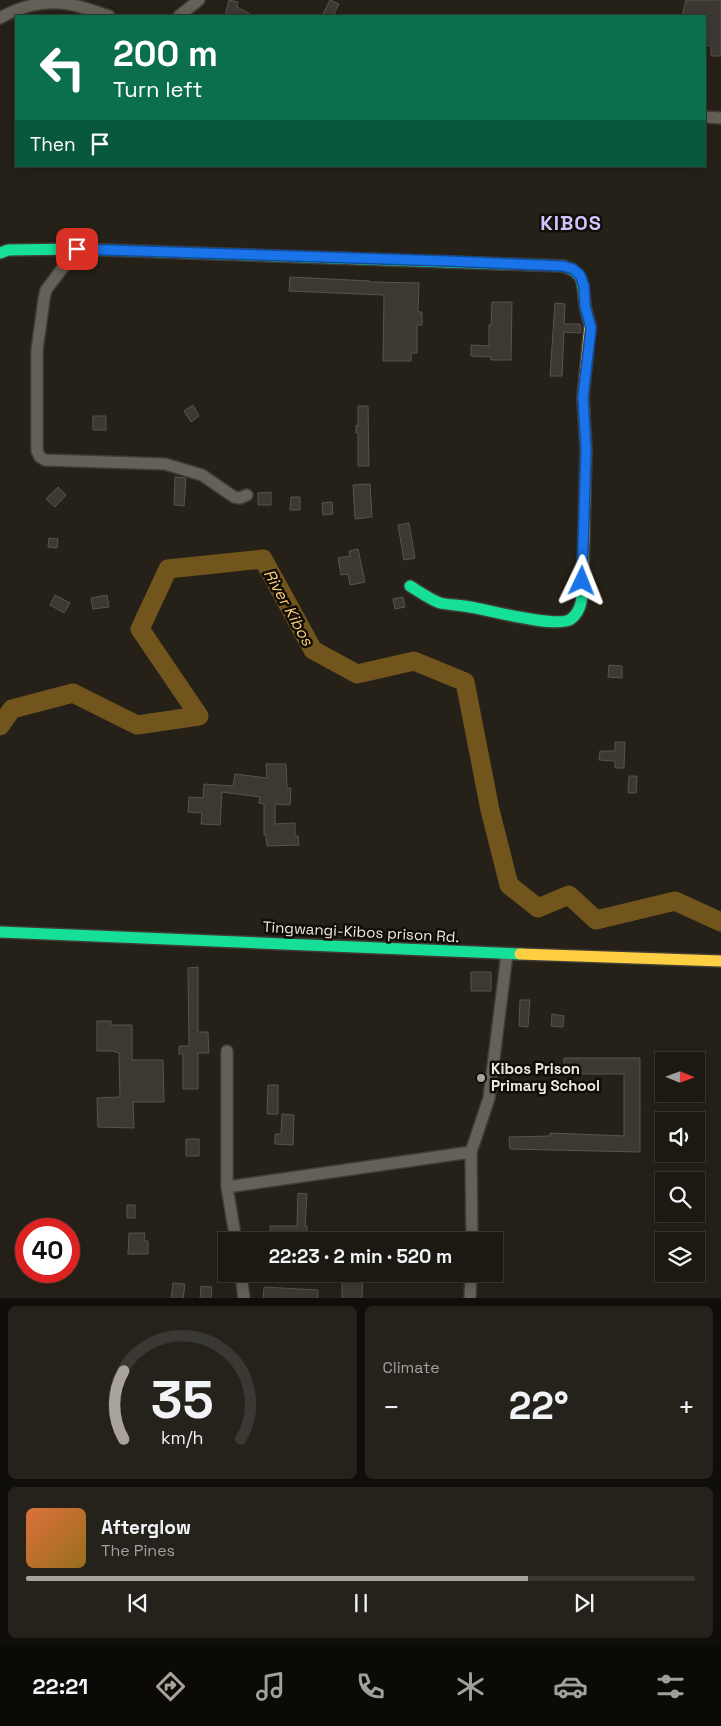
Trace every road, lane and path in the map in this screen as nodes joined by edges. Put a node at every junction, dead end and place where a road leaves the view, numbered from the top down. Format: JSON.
{"nodes":[{"id":1,"x":199,"y":0,"type":"edge"},
{"id":2,"x":106,"y":15,"type":"edge"},
{"id":3,"x":180,"y":15,"type":"edge"},
{"id":4,"x":0,"y":18,"type":"edge"},
{"id":5,"x":706,"y":117,"type":"edge"},
{"id":6,"x":721,"y":118,"type":"edge"},
{"id":7,"x":77,"y":249,"type":"junction"},
{"id":8,"x":0,"y":253,"type":"edge"},
{"id":9,"x":247,"y":495,"type":"dead end"},
{"id":10,"x":410,"y":586,"type":"dead end"},
{"id":11,"x":0,"y":932,"type":"edge"},
{"id":12,"x":507,"y":954,"type":"junction"},
{"id":13,"x":721,"y":961,"type":"edge"},
{"id":14,"x":227,"y":1051,"type":"dead end"},
{"id":15,"x":471,"y":1152,"type":"junction"},
{"id":16,"x":227,"y":1187,"type":"junction"},
{"id":17,"x":234,"y":1232,"type":"edge"},
{"id":18,"x":472,"y":1232,"type":"edge"},
{"id":19,"x":242,"y":1282,"type":"edge"},
{"id":20,"x":471,"y":1282,"type":"edge"},
{"id":21,"x":244,"y":1298,"type":"edge"},
{"id":22,"x":470,"y":1298,"type":"edge"}],
"edges":[{"from":1,"to":3,"type":"street"},
{"from":2,"to":4,"type":"street"},
{"from":5,"to":6,"type":"street"},
{"from":7,"to":8,"type":"street"},
{"from":7,"to":9,"type":"street"},
{"from":7,"to":10,"type":"street"},
{"from":11,"to":12,"type":"street","name":"Tingwangi-Kibos prison Rd."},
{"from":12,"to":13,"type":"street","name":"Tingwangi-Kibos prison Rd."},
{"from":12,"to":15,"type":"street"},
{"from":14,"to":16,"type":"street"},
{"from":15,"to":16,"type":"street"},
{"from":15,"to":18,"type":"street"},
{"from":16,"to":17,"type":"street"},
{"from":19,"to":21,"type":"street"},
{"from":20,"to":22,"type":"street"}]}
